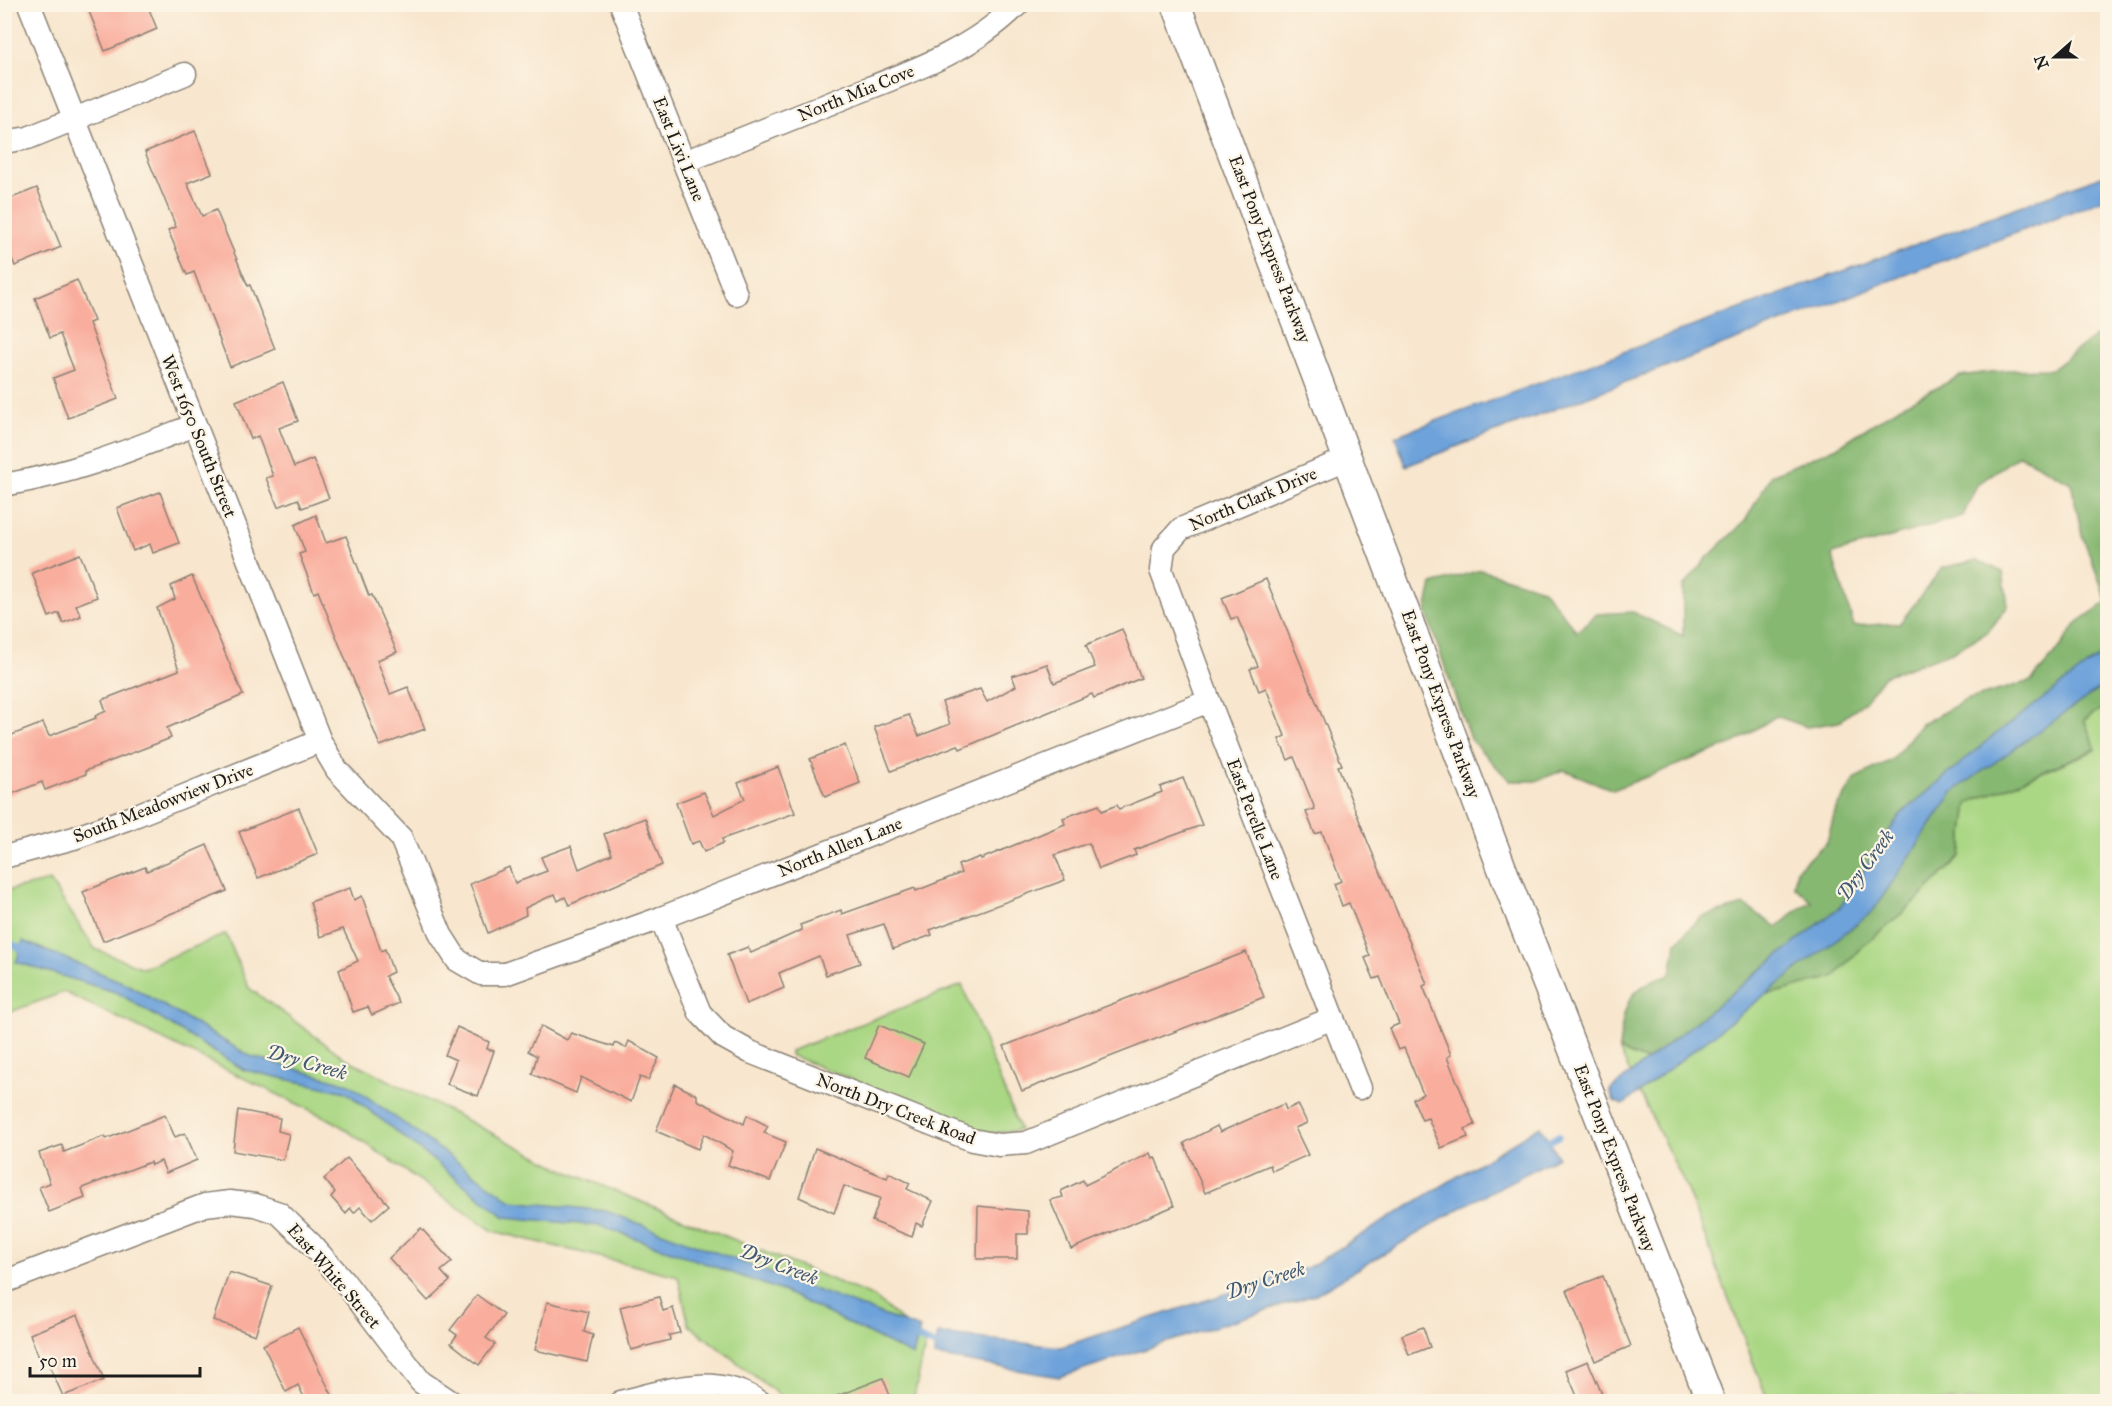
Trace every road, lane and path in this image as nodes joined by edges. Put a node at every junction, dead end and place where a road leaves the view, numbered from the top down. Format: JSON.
{"nodes":[{"id":1,"x":29,"y":4,"type":"edge"},
{"id":2,"x":621,"y":4,"type":"edge"},
{"id":3,"x":1018,"y":4,"type":"edge"},
{"id":4,"x":1176,"y":4,"type":"edge"},
{"id":5,"x":185,"y":74,"type":"dead end"},
{"id":6,"x":74,"y":119,"type":"junction"},
{"id":7,"x":4,"y":142,"type":"edge"},
{"id":8,"x":684,"y":162,"type":"junction"},
{"id":9,"x":736,"y":294,"type":"dead end"},
{"id":10,"x":195,"y":426,"type":"junction"},
{"id":11,"x":1349,"y":459,"type":"junction"},
{"id":12,"x":9,"y":484,"type":"dead end"},
{"id":13,"x":1164,"y":548,"type":"joint"},
{"id":14,"x":1209,"y":702,"type":"junction"},
{"id":15,"x":320,"y":741,"type":"junction"},
{"id":16,"x":4,"y":857,"type":"edge"},
{"id":17,"x":661,"y":918,"type":"junction"},
{"id":18,"x":468,"y":969,"type":"joint"},
{"id":19,"x":1333,"y":1018,"type":"junction"},
{"id":20,"x":1360,"y":1088,"type":"dead end"},
{"id":21,"x":4,"y":1282,"type":"edge"},
{"id":22,"x":451,"y":1401,"type":"edge"},
{"id":23,"x":621,"y":1401,"type":"edge"},
{"id":24,"x":760,"y":1401,"type":"edge"},
{"id":25,"x":1711,"y":1401,"type":"edge"}],
"edges":[{"from":1,"to":6,"type":"street","name":"West 1650 South Street"},
{"from":2,"to":8,"type":"street","name":"East Livi Lane"},
{"from":3,"to":8,"type":"street","name":"North Mia Cove"},
{"from":4,"to":11,"type":"street","name":"East Pony Express Parkway"},
{"from":5,"to":6,"type":"street"},
{"from":6,"to":7,"type":"street"},
{"from":6,"to":10,"type":"street","name":"West 1650 South Street"},
{"from":8,"to":9,"type":"street","name":"East Livi Lane"},
{"from":10,"to":12,"type":"street"},
{"from":10,"to":15,"type":"street","name":"West 1650 South Street"},
{"from":11,"to":13,"type":"street","name":"North Clark Drive"},
{"from":11,"to":25,"type":"street","name":"East Pony Express Parkway"},
{"from":13,"to":14,"type":"street","name":"East Perelle Lane"},
{"from":14,"to":17,"type":"street","name":"North Allen Lane"},
{"from":14,"to":19,"type":"street","name":"East Perelle Lane"},
{"from":15,"to":16,"type":"street","name":"South Meadowview Drive"},
{"from":15,"to":18,"type":"street","name":"West 1650 South Street"},
{"from":17,"to":18,"type":"street","name":"North Allen Lane"},
{"from":17,"to":19,"type":"street","name":"North Dry Creek Road"},
{"from":19,"to":20,"type":"street","name":"East Perelle Lane"},
{"from":21,"to":22,"type":"street","name":"East White Street"},
{"from":23,"to":24,"type":"street"}]}
